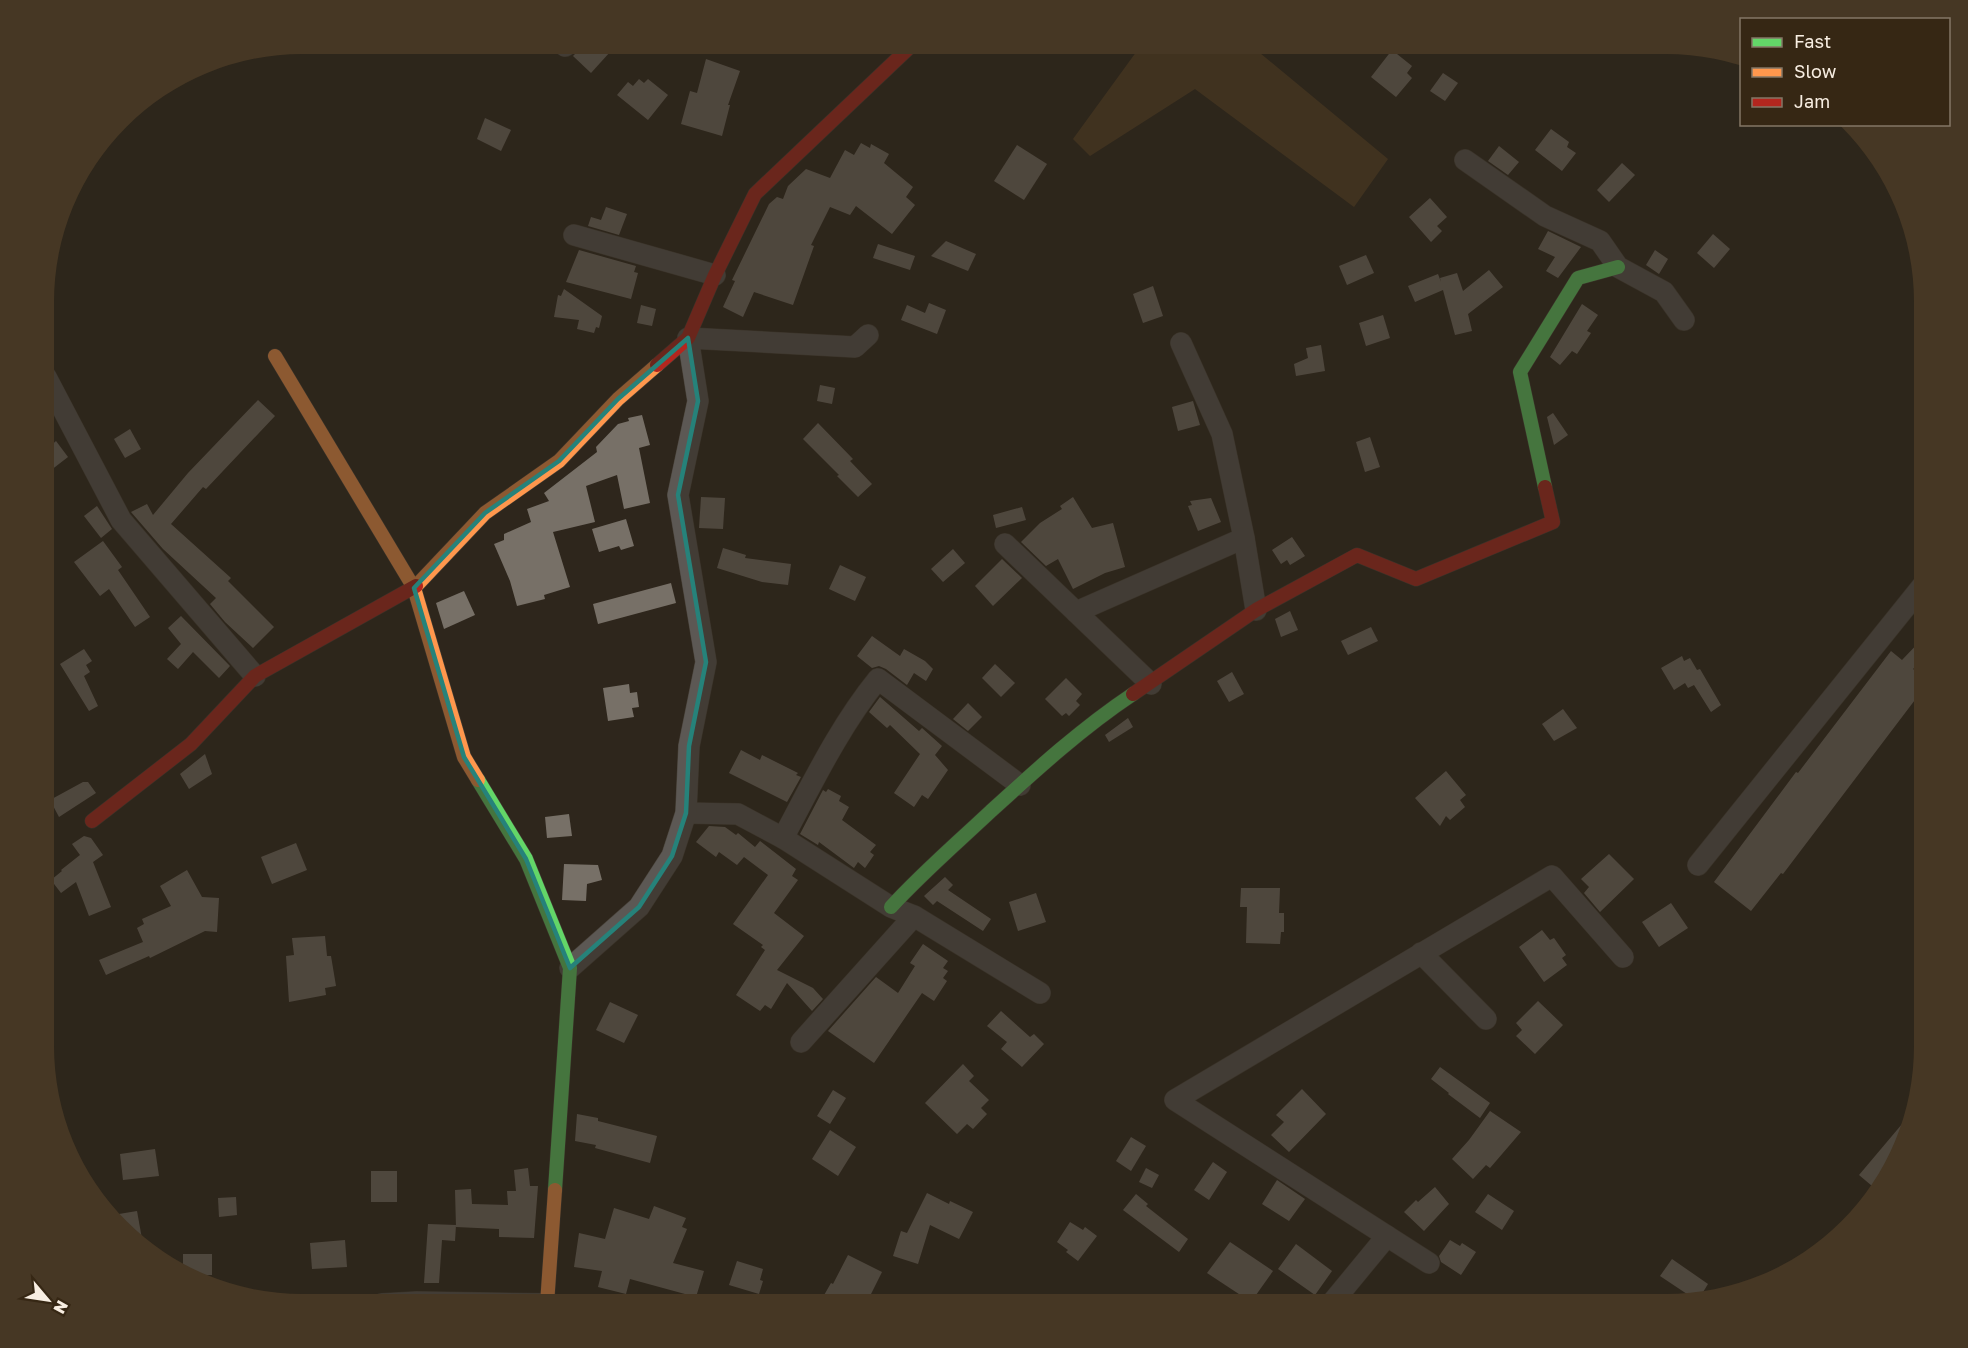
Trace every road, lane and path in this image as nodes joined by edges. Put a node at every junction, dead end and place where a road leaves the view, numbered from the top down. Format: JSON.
{"nodes":[{"id":1,"x":902,"y":54,"type":"edge"},
{"id":2,"x":1465,"y":160,"type":"dead end"},
{"id":3,"x":574,"y":235,"type":"dead end"},
{"id":4,"x":1618,"y":267,"type":"junction"},
{"id":5,"x":715,"y":275,"type":"junction"},
{"id":6,"x":1684,"y":320,"type":"dead end"},
{"id":7,"x":868,"y":336,"type":"dead end"},
{"id":8,"x":688,"y":338,"type":"junction"},
{"id":9,"x":1181,"y":343,"type":"dead end"},
{"id":10,"x":275,"y":356,"type":"dead end"},
{"id":11,"x":54,"y":392,"type":"edge"},
{"id":12,"x":1244,"y":538,"type":"junction"},
{"id":13,"x":1005,"y":544,"type":"dead end"},
{"id":14,"x":414,"y":588,"type":"junction"},
{"id":15,"x":1914,"y":596,"type":"edge"},
{"id":16,"x":1256,"y":610,"type":"junction"},
{"id":17,"x":1076,"y":612,"type":"junction"},
{"id":18,"x":255,"y":676,"type":"junction"},
{"id":19,"x":1151,"y":684,"type":"junction"},
{"id":20,"x":1020,"y":785,"type":"junction"},
{"id":21,"x":686,"y":813,"type":"junction"},
{"id":22,"x":92,"y":820,"type":"dead end"},
{"id":23,"x":783,"y":838,"type":"junction"},
{"id":24,"x":1698,"y":865,"type":"dead end"},
{"id":25,"x":891,"y":907,"type":"junction"},
{"id":26,"x":914,"y":916,"type":"junction"},
{"id":27,"x":1421,"y":953,"type":"junction"},
{"id":28,"x":1623,"y":957,"type":"dead end"},
{"id":29,"x":570,"y":968,"type":"junction"},
{"id":30,"x":1040,"y":993,"type":"dead end"},
{"id":31,"x":1486,"y":1019,"type":"dead end"},
{"id":32,"x":801,"y":1042,"type":"dead end"},
{"id":33,"x":1387,"y":1236,"type":"junction"},
{"id":34,"x":1429,"y":1263,"type":"dead end"},
{"id":35,"x":548,"y":1294,"type":"edge"},
{"id":36,"x":1339,"y":1294,"type":"edge"}],
"edges":[{"from":1,"to":5,"type":"street"},
{"from":2,"to":4,"type":"street"},
{"from":3,"to":5,"type":"street"},
{"from":4,"to":6,"type":"street"},
{"from":4,"to":16,"type":"street"},
{"from":5,"to":8,"type":"street"},
{"from":7,"to":8,"type":"street"},
{"from":8,"to":14,"type":"street"},
{"from":8,"to":21,"type":"street"},
{"from":9,"to":12,"type":"street"},
{"from":10,"to":14,"type":"street"},
{"from":11,"to":18,"type":"street"},
{"from":12,"to":16,"type":"street"},
{"from":12,"to":17,"type":"street"},
{"from":13,"to":17,"type":"street"},
{"from":14,"to":18,"type":"street"},
{"from":14,"to":29,"type":"street"},
{"from":15,"to":24,"type":"street"},
{"from":16,"to":19,"type":"street"},
{"from":17,"to":19,"type":"street"},
{"from":18,"to":22,"type":"street"},
{"from":19,"to":20,"type":"street"},
{"from":20,"to":23,"type":"street"},
{"from":20,"to":25,"type":"street"},
{"from":21,"to":23,"type":"street"},
{"from":21,"to":29,"type":"street"},
{"from":23,"to":25,"type":"street"},
{"from":25,"to":26,"type":"street"},
{"from":26,"to":30,"type":"street"},
{"from":26,"to":32,"type":"street"},
{"from":27,"to":28,"type":"street"},
{"from":27,"to":31,"type":"street"},
{"from":27,"to":33,"type":"street"},
{"from":29,"to":35,"type":"street"},
{"from":33,"to":34,"type":"street"},
{"from":33,"to":36,"type":"street"}]}
